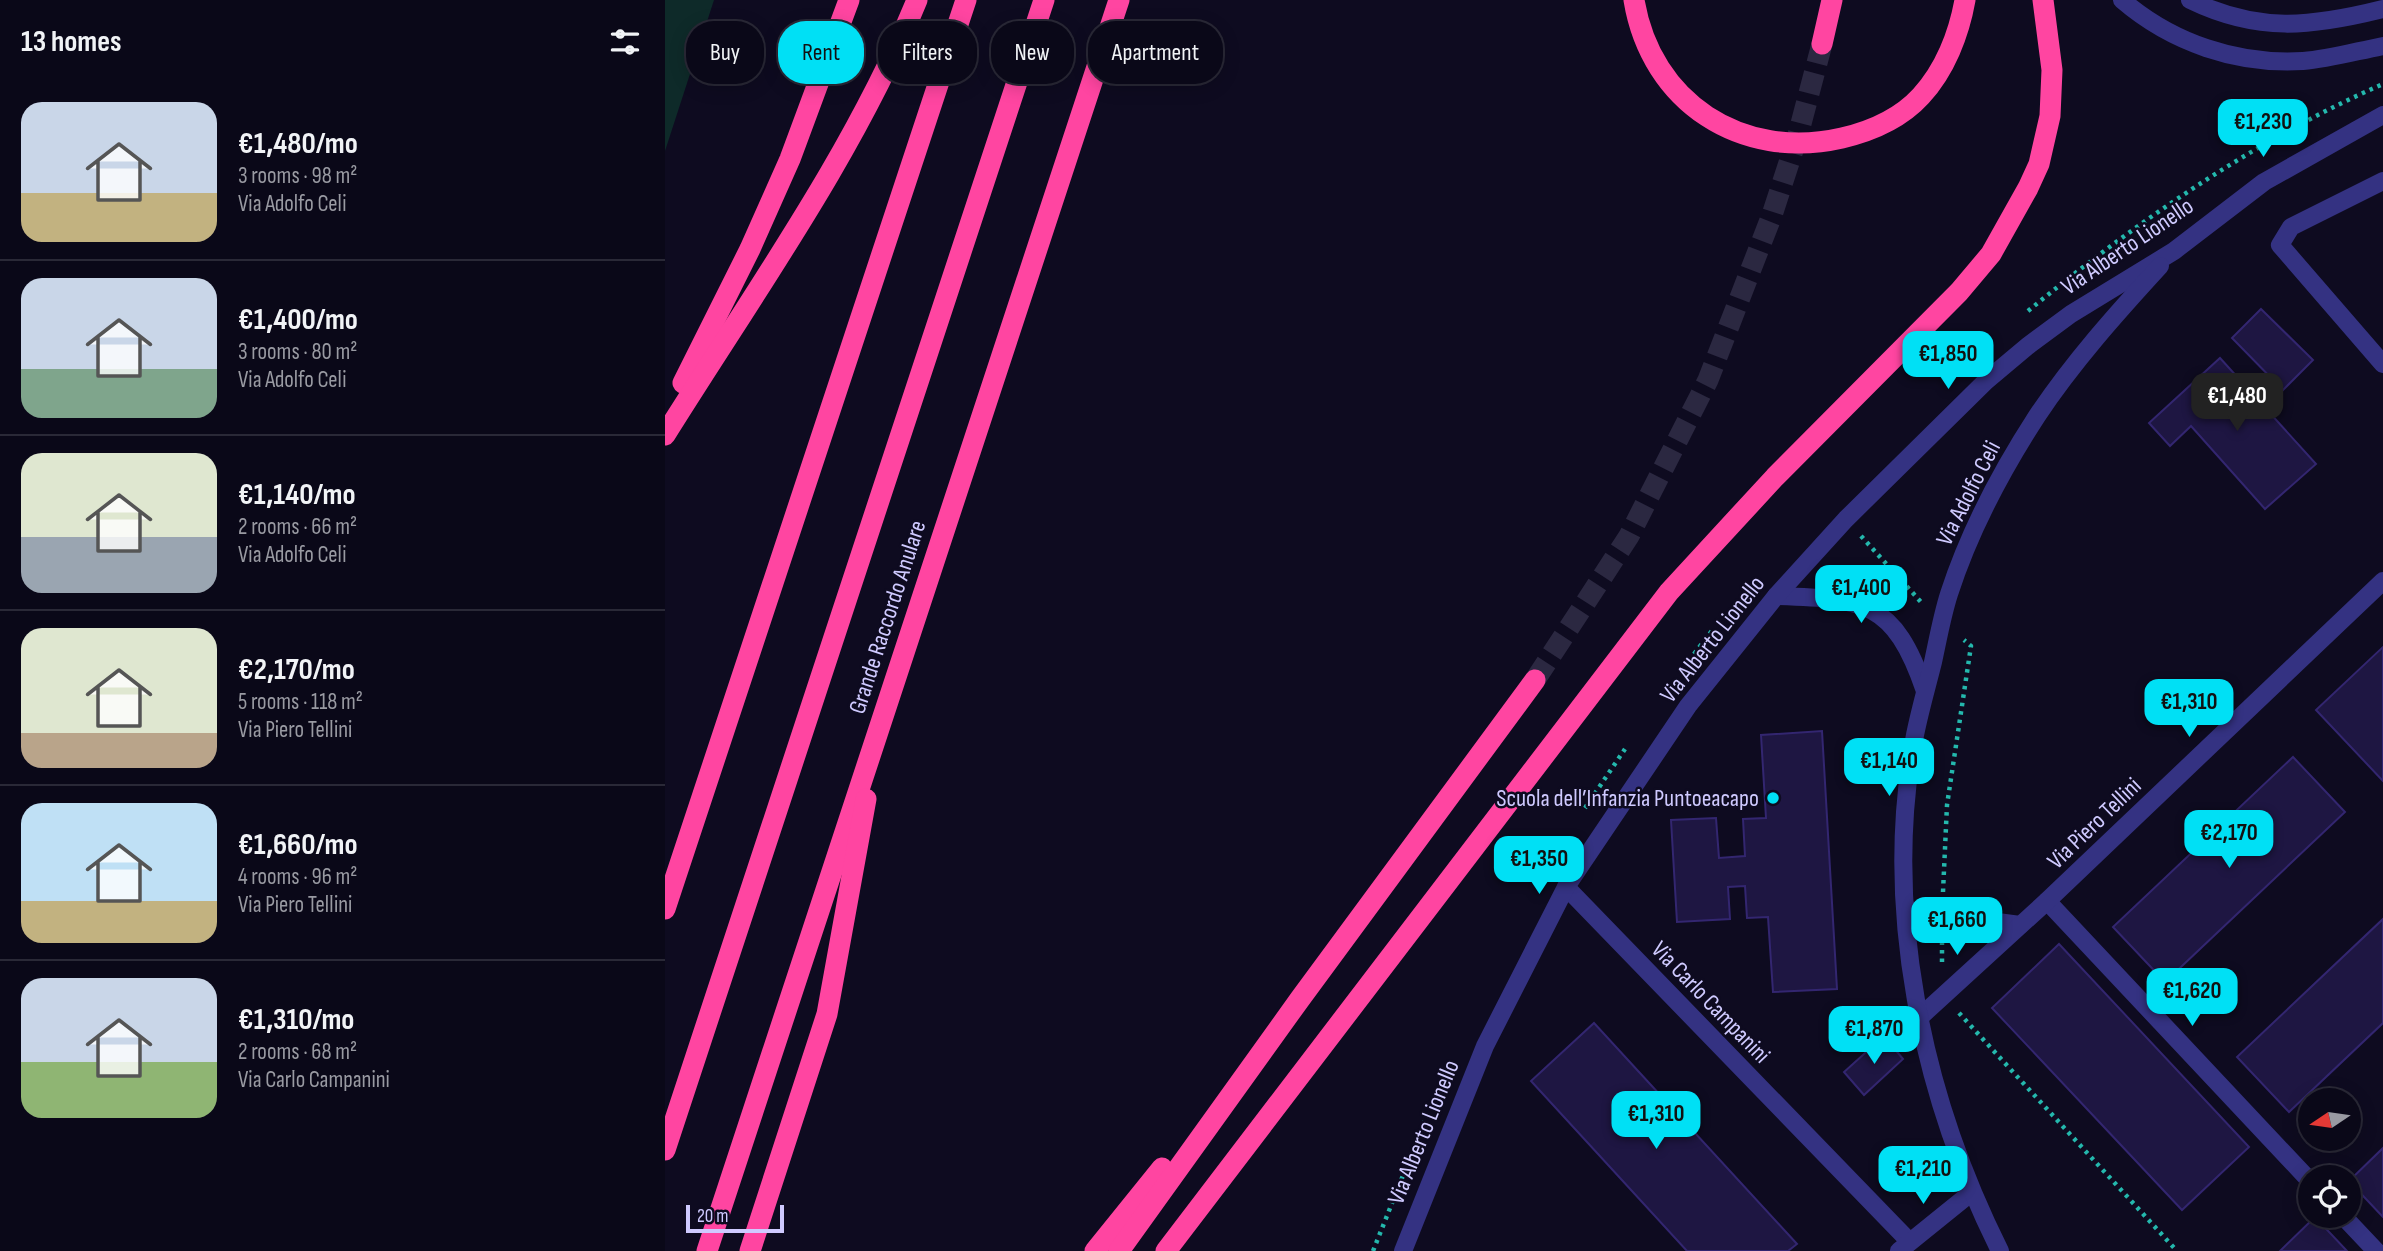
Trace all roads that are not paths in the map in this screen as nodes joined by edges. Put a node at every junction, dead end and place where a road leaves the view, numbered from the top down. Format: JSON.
{"nodes":[{"id":1,"x":849,"y":0,"type":"edge"},
{"id":2,"x":917,"y":0,"type":"edge"},
{"id":3,"x":966,"y":0,"type":"edge"},
{"id":4,"x":1044,"y":0,"type":"edge"},
{"id":5,"x":1119,"y":0,"type":"edge"},
{"id":6,"x":1634,"y":0,"type":"edge"},
{"id":7,"x":1832,"y":0,"type":"edge"},
{"id":8,"x":1965,"y":0,"type":"edge"},
{"id":9,"x":2043,"y":0,"type":"edge"},
{"id":10,"x":2122,"y":0,"type":"edge"},
{"id":11,"x":2190,"y":0,"type":"edge"},
{"id":12,"x":2383,"y":9,"type":"edge"},
{"id":13,"x":1822,"y":44,"type":"tunnel mouth"},
{"id":14,"x":2383,"y":46,"type":"edge"},
{"id":15,"x":2383,"y":115,"type":"edge"},
{"id":16,"x":2383,"y":181,"type":"edge"},
{"id":17,"x":2174,"y":251,"type":"junction"},
{"id":18,"x":2383,"y":364,"type":"edge"},
{"id":19,"x":665,"y":419,"type":"edge"},
{"id":20,"x":665,"y":435,"type":"edge"},
{"id":21,"x":2383,"y":581,"type":"edge"},
{"id":22,"x":1776,"y":596,"type":"junction"},
{"id":23,"x":1535,"y":680,"type":"tunnel mouth"},
{"id":24,"x":1925,"y":691,"type":"junction"},
{"id":25,"x":881,"y":718,"type":"junction"},
{"id":26,"x":1566,"y":887,"type":"junction"},
{"id":27,"x":2047,"y":901,"type":"junction"},
{"id":28,"x":665,"y":909,"type":"edge"},
{"id":29,"x":1907,"y":910,"type":"junction"},
{"id":30,"x":2020,"y":925,"type":"junction"},
{"id":31,"x":1300,"y":999,"type":"junction"},
{"id":32,"x":1920,"y":1017,"type":"junction"},
{"id":33,"x":665,"y":1150,"type":"edge"},
{"id":34,"x":2298,"y":1168,"type":"edge"},
{"id":35,"x":1972,"y":1192,"type":"junction"},
{"id":36,"x":2354,"y":1228,"type":"edge"},
{"id":37,"x":1904,"y":1246,"type":"edge"},
{"id":38,"x":707,"y":1251,"type":"edge"},
{"id":39,"x":750,"y":1251,"type":"edge"},
{"id":40,"x":1095,"y":1251,"type":"edge"},
{"id":41,"x":1119,"y":1251,"type":"edge"},
{"id":42,"x":1166,"y":1251,"type":"edge"},
{"id":43,"x":1403,"y":1251,"type":"edge"},
{"id":44,"x":2000,"y":1251,"type":"edge"},
{"id":45,"x":2376,"y":1251,"type":"edge"}],
"edges":[{"from":1,"to":19,"type":"highway"},
{"from":2,"to":20,"type":"highway"},
{"from":3,"to":28,"type":"highway"},
{"from":4,"to":33,"type":"highway","name":"Grande Raccordo Anulare"},
{"from":5,"to":25,"type":"highway","name":"Grande Raccordo Anulare"},
{"from":6,"to":8,"type":"highway"},
{"from":7,"to":13,"type":"highway"},
{"from":9,"to":42,"type":"highway"},
{"from":10,"to":14,"type":"street"},
{"from":11,"to":12,"type":"street"},
{"from":15,"to":17,"type":"street","name":"Via Alberto Lionello"},
{"from":16,"to":18,"type":"street"},
{"from":17,"to":22,"type":"street","name":"Via Alberto Lionello"},
{"from":17,"to":24,"type":"street","name":"Via Adolfo Celi"},
{"from":21,"to":27,"type":"street","name":"Via Piero Tellini"},
{"from":22,"to":24,"type":"street"},
{"from":22,"to":26,"type":"street","name":"Via Alberto Lionello"},
{"from":23,"to":31,"type":"highway"},
{"from":24,"to":29,"type":"street","name":"Via Adolfo Celi"},
{"from":25,"to":38,"type":"highway","name":"Grande Raccordo Anulare"},
{"from":25,"to":39,"type":"highway"},
{"from":26,"to":37,"type":"street","name":"Via Carlo Campanini"},
{"from":26,"to":43,"type":"street","name":"Via Alberto Lionello"},
{"from":27,"to":30,"type":"street","name":"Via Piero Tellini"},
{"from":27,"to":34,"type":"street"},
{"from":29,"to":30,"type":"street"},
{"from":29,"to":32,"type":"street","name":"Via Adolfo Celi"},
{"from":30,"to":32,"type":"street","name":"Via Piero Tellini"},
{"from":31,"to":40,"type":"highway"},
{"from":31,"to":41,"type":"highway"},
{"from":32,"to":35,"type":"street","name":"Via Adolfo Celi"},
{"from":35,"to":37,"type":"street"},
{"from":35,"to":44,"type":"street","name":"Via Adolfo Celi"},
{"from":36,"to":45,"type":"street"}]}
